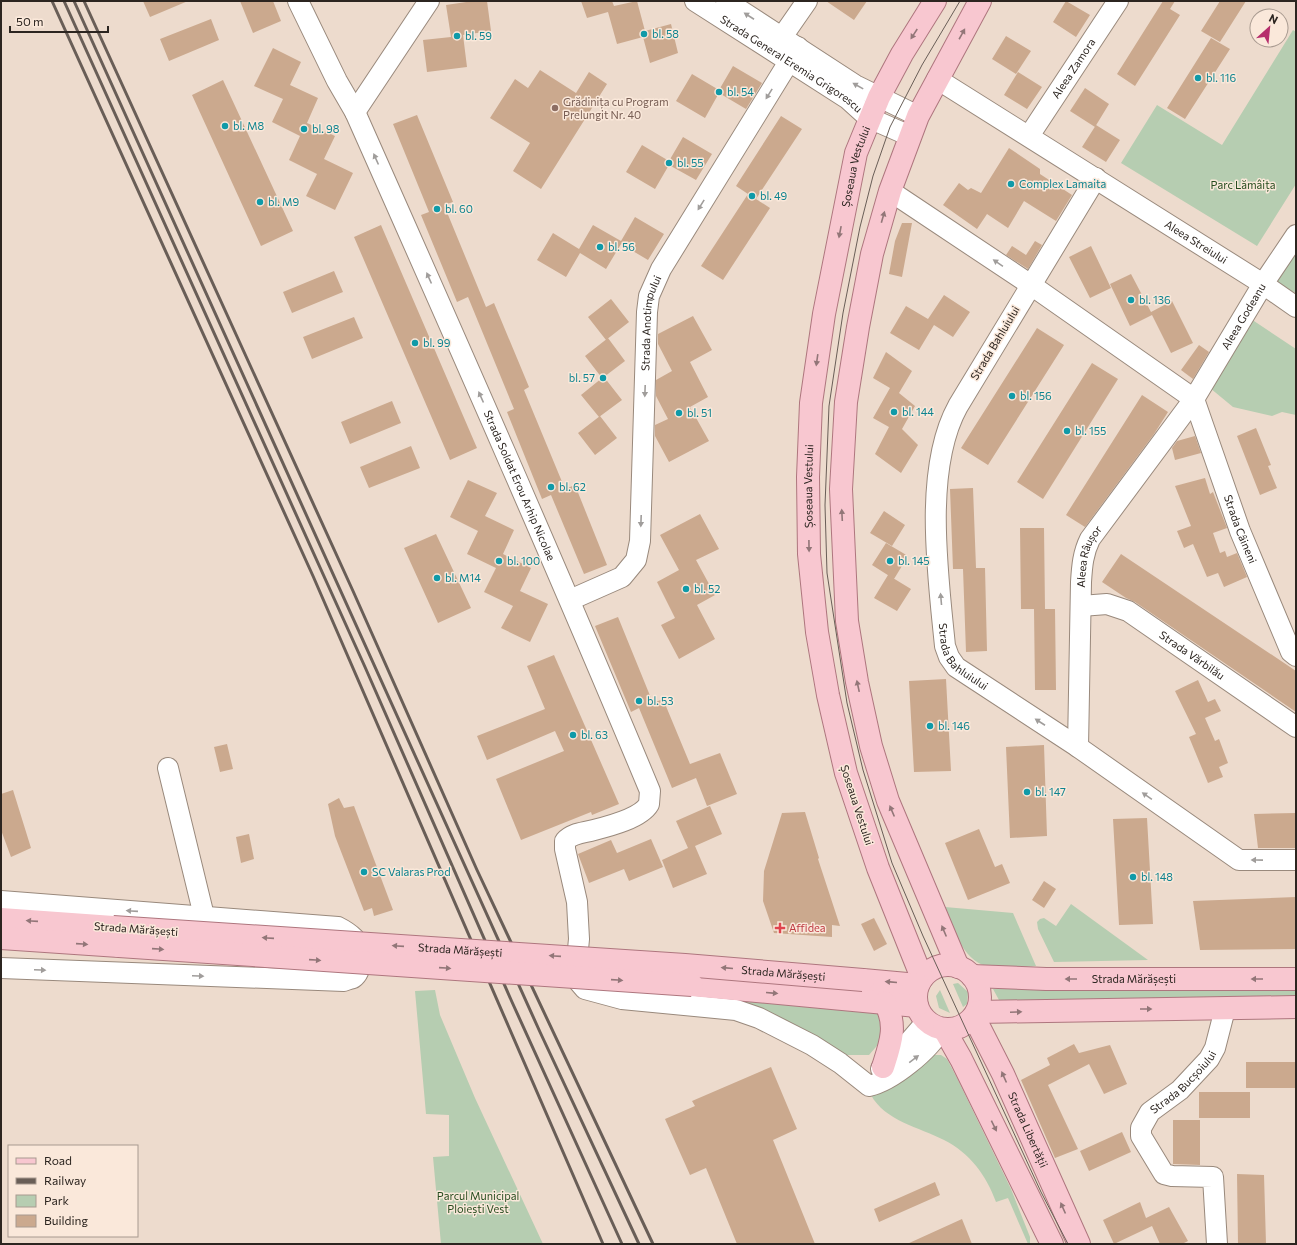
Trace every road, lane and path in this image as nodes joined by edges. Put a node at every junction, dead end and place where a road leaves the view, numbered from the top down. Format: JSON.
{"nodes":[{"id":1,"x":298,"y":1,"type":"edge"},
{"id":2,"x":429,"y":1,"type":"edge"},
{"id":3,"x":695,"y":1,"type":"edge"},
{"id":4,"x":726,"y":1,"type":"edge"},
{"id":5,"x":807,"y":1,"type":"edge"},
{"id":6,"x":936,"y":1,"type":"edge"},
{"id":7,"x":980,"y":1,"type":"edge"},
{"id":8,"x":1118,"y":1,"type":"edge"},
{"id":9,"x":790,"y":48,"type":"junction"},
{"id":10,"x":937,"y":79,"type":"junction"},
{"id":11,"x":879,"y":97,"type":"junction"},
{"id":12,"x":355,"y":112,"type":"junction"},
{"id":13,"x":918,"y":116,"type":"junction"},
{"id":14,"x":869,"y":118,"type":"junction"},
{"id":15,"x":910,"y":136,"type":"junction"},
{"id":16,"x":1029,"y":136,"type":"junction"},
{"id":17,"x":1096,"y":178,"type":"junction"},
{"id":18,"x":890,"y":191,"type":"junction"},
{"id":19,"x":1296,"y":236,"type":"edge"},
{"id":20,"x":1263,"y":284,"type":"junction"},
{"id":21,"x":1031,"y":285,"type":"junction"},
{"id":22,"x":1296,"y":307,"type":"edge"},
{"id":23,"x":1194,"y":399,"type":"junction"},
{"id":24,"x":570,"y":600,"type":"junction"},
{"id":25,"x":1081,"y":606,"type":"junction"},
{"id":26,"x":1296,"y":656,"type":"edge"},
{"id":27,"x":1296,"y":727,"type":"edge"},
{"id":28,"x":1078,"y":747,"type":"junction"},
{"id":29,"x":168,"y":768,"type":"dead end"},
{"id":30,"x":1296,"y":860,"type":"edge"},
{"id":31,"x":1,"y":904,"type":"edge"},
{"id":32,"x":204,"y":916,"type":"junction"},
{"id":33,"x":116,"y":937,"type":"junction"},
{"id":34,"x":1,"y":938,"type":"edge"},
{"id":35,"x":1,"y":968,"type":"edge"},
{"id":36,"x":965,"y":971,"type":"junction"},
{"id":37,"x":1296,"y":978,"type":"edge"},
{"id":38,"x":885,"y":1003,"type":"junction"},
{"id":39,"x":1296,"y":1007,"type":"edge"},
{"id":40,"x":928,"y":1008,"type":"junction"},
{"id":41,"x":1225,"y":1009,"type":"junction"},
{"id":42,"x":976,"y":1014,"type":"junction"},
{"id":43,"x":883,"y":1067,"type":"junction"},
{"id":44,"x":869,"y":1086,"type":"junction"},
{"id":45,"x":1052,"y":1244,"type":"edge"},
{"id":46,"x":1079,"y":1244,"type":"edge"},
{"id":47,"x":1217,"y":1244,"type":"edge"}],
"edges":[{"from":1,"to":12,"type":"street","name":"Strada Soldat Erou Arhip Nicolae"},
{"from":2,"to":12,"type":"street"},
{"from":3,"to":9,"type":"street","name":"Strada General Eremia Grigorescu"},
{"from":9,"to":4,"type":"street","name":"Strada General Eremia Grigorescu","one_way":true},
{"from":5,"to":9,"type":"street","name":"Strada Anotimpului"},
{"from":6,"to":11,"type":"main road","name":"Șoseaua Vestului","one_way":true},
{"from":10,"to":7,"type":"main road","one_way":true},
{"from":8,"to":16,"type":"street","name":"Aleea Zamora"},
{"from":11,"to":9,"type":"street","name":"Strada General Eremia Grigorescu","one_way":true},
{"from":9,"to":14,"type":"street","name":"Strada General Eremia Grigorescu"},
{"from":9,"to":24,"type":"street","name":"Strada Anotimpului","one_way":true},
{"from":10,"to":13,"type":"main road"},
{"from":10,"to":16,"type":"street","name":"Aleea Streiului"},
{"from":11,"to":13,"type":"street","name":"Strada General Eremia Grigorescu"},
{"from":11,"to":14,"type":"main road","name":"Șoseaua Vestului"},
{"from":24,"to":12,"type":"street","name":"Strada Soldat Erou Arhip Nicolae","one_way":true},
{"from":13,"to":15,"type":"main road"},
{"from":14,"to":15,"type":"street","name":"Strada General Eremia Grigorescu"},
{"from":14,"to":40,"type":"main road","name":"Șoseaua Vestului","one_way":true},
{"from":15,"to":18,"type":"main road"},
{"from":16,"to":17,"type":"street","name":"Aleea Streiului"},
{"from":17,"to":20,"type":"street","name":"Aleea Streiului"},
{"from":17,"to":21,"type":"street"},
{"from":21,"to":18,"type":"street","one_way":true},
{"from":36,"to":18,"type":"main road","one_way":true},
{"from":19,"to":20,"type":"street","name":"Aleea Godeanu"},
{"from":20,"to":22,"type":"street","name":"Aleea Streiului"},
{"from":20,"to":23,"type":"street","name":"Aleea Godeanu"},
{"from":21,"to":23,"type":"street"},
{"from":28,"to":21,"type":"street","name":"Strada Bahluiului","one_way":true},
{"from":23,"to":25,"type":"street","name":"Aleea Râușor"},
{"from":23,"to":26,"type":"street","name":"Strada Câineni"},
{"from":24,"to":44,"type":"street","name":"Strada Soldat Erou Arhip Nicolae"},
{"from":25,"to":27,"type":"street","name":"Strada Vărbilău"},
{"from":25,"to":28,"type":"street","name":"Aleea Râușor"},
{"from":30,"to":28,"type":"street","name":"Strada Bahluiului","one_way":true},
{"from":29,"to":32,"type":"street"},
{"from":32,"to":31,"type":"street","one_way":true},
{"from":33,"to":31,"type":"main road","name":"Strada Mărășești","one_way":true},
{"from":35,"to":32,"type":"street","one_way":true},
{"from":34,"to":33,"type":"main road","name":"Strada Mărășești","one_way":true},
{"from":33,"to":38,"type":"main road","name":"Strada Mărășești","one_way":true,"bridge":true},
{"from":40,"to":33,"type":"main road","name":"Strada Mărășești","one_way":true,"bridge":true},
{"from":37,"to":36,"type":"main road","name":"Strada Mărășești","one_way":true},
{"from":36,"to":40,"type":"main road"},
{"from":36,"to":42,"type":"main road"},
{"from":38,"to":40,"type":"main road","name":"Strada Mărășești"},
{"from":38,"to":43,"type":"main road"},
{"from":39,"to":41,"type":"main road"},
{"from":40,"to":42,"type":"main road"},
{"from":40,"to":43,"type":"street"},
{"from":44,"to":40,"type":"street","one_way":true},
{"from":40,"to":45,"type":"main road","one_way":true},
{"from":42,"to":41,"type":"main road","one_way":true},
{"from":41,"to":47,"type":"street","name":"Strada Bucșoiului"},
{"from":46,"to":42,"type":"main road","name":"Strada Libertății","one_way":true},
{"from":43,"to":44,"type":"street"}]}
